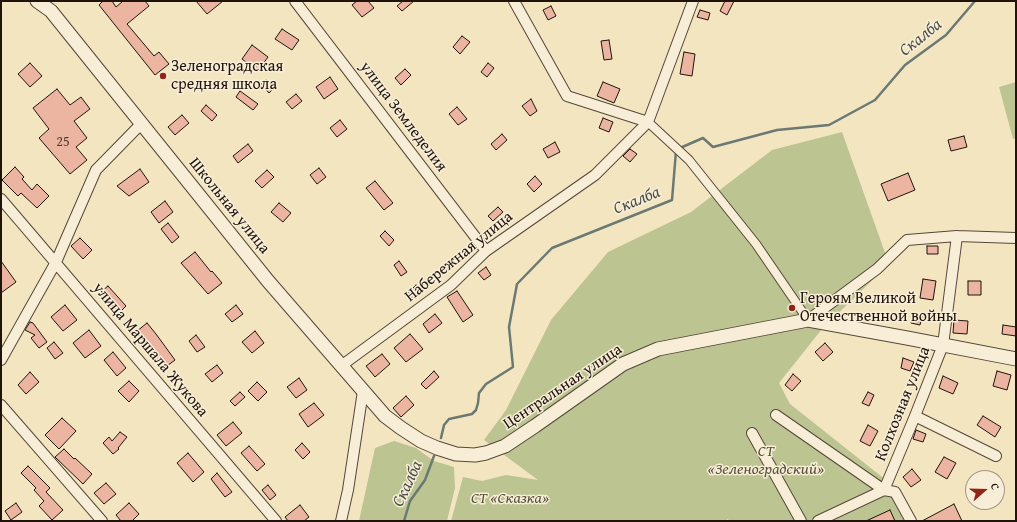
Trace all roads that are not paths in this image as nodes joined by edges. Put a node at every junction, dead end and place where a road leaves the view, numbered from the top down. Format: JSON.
{"nodes":[{"id":1,"x":37,"y":1,"type":"edge"},
{"id":2,"x":295,"y":1,"type":"edge"},
{"id":3,"x":514,"y":1,"type":"edge"},
{"id":4,"x":693,"y":1,"type":"edge"},
{"id":5,"x":648,"y":122,"type":"junction"},
{"id":6,"x":141,"y":124,"type":"junction"},
{"id":7,"x":1,"y":200,"type":"edge"},
{"id":8,"x":957,"y":236,"type":"junction"},
{"id":9,"x":1016,"y":238,"type":"edge"},
{"id":10,"x":486,"y":251,"type":"junction"},
{"id":11,"x":56,"y":262,"type":"junction"},
{"id":12,"x":808,"y":320,"type":"junction"},
{"id":13,"x":942,"y":345,"type":"junction"},
{"id":14,"x":1016,"y":359,"type":"edge"},
{"id":15,"x":1,"y":360,"type":"edge"},
{"id":16,"x":341,"y":366,"type":"junction"},
{"id":17,"x":363,"y":391,"type":"junction"},
{"id":18,"x":1,"y":405,"type":"edge"},
{"id":19,"x":776,"y":415,"type":"dead end"},
{"id":20,"x":916,"y":416,"type":"junction"},
{"id":21,"x":401,"y":428,"type":"joint"},
{"id":22,"x":752,"y":433,"type":"dead end"},
{"id":23,"x":996,"y":456,"type":"dead end"},
{"id":24,"x":884,"y":490,"type":"junction"},
{"id":25,"x":102,"y":521,"type":"edge"},
{"id":26,"x":276,"y":521,"type":"edge"},
{"id":27,"x":341,"y":521,"type":"edge"},
{"id":28,"x":801,"y":521,"type":"edge"},
{"id":29,"x":818,"y":521,"type":"edge"},
{"id":30,"x":911,"y":521,"type":"edge"}],
"edges":[{"from":1,"to":6,"type":"street","name":"Школьная улица"},
{"from":2,"to":10,"type":"street","name":"улица Земледелия"},
{"from":3,"to":5,"type":"street"},
{"from":4,"to":5,"type":"street"},
{"from":5,"to":10,"type":"street","name":"Набережная улица"},
{"from":5,"to":12,"type":"street"},
{"from":6,"to":11,"type":"street"},
{"from":6,"to":16,"type":"street","name":"Школьная улица"},
{"from":7,"to":11,"type":"street","name":"улица Маршала Жукова"},
{"from":8,"to":9,"type":"street"},
{"from":8,"to":12,"type":"street"},
{"from":8,"to":13,"type":"street","name":"Колхозная улица"},
{"from":10,"to":16,"type":"street","name":"Набережная улица"},
{"from":11,"to":15,"type":"street"},
{"from":11,"to":26,"type":"street","name":"улица Маршала Жукова"},
{"from":12,"to":13,"type":"street","name":"Центральная улица"},
{"from":12,"to":21,"type":"street","name":"Центральная улица"},
{"from":13,"to":14,"type":"street","name":"Центральная улица"},
{"from":13,"to":20,"type":"street","name":"Колхозная улица"},
{"from":16,"to":17,"type":"street","name":"Школьная улица"},
{"from":17,"to":21,"type":"street","name":"Школьная улица"},
{"from":17,"to":27,"type":"street"},
{"from":18,"to":25,"type":"street"},
{"from":19,"to":24,"type":"street"},
{"from":20,"to":23,"type":"street"},
{"from":20,"to":24,"type":"street","name":"Колхозная улица"},
{"from":22,"to":28,"type":"street"},
{"from":24,"to":29,"type":"street"},
{"from":24,"to":30,"type":"street"}]}
